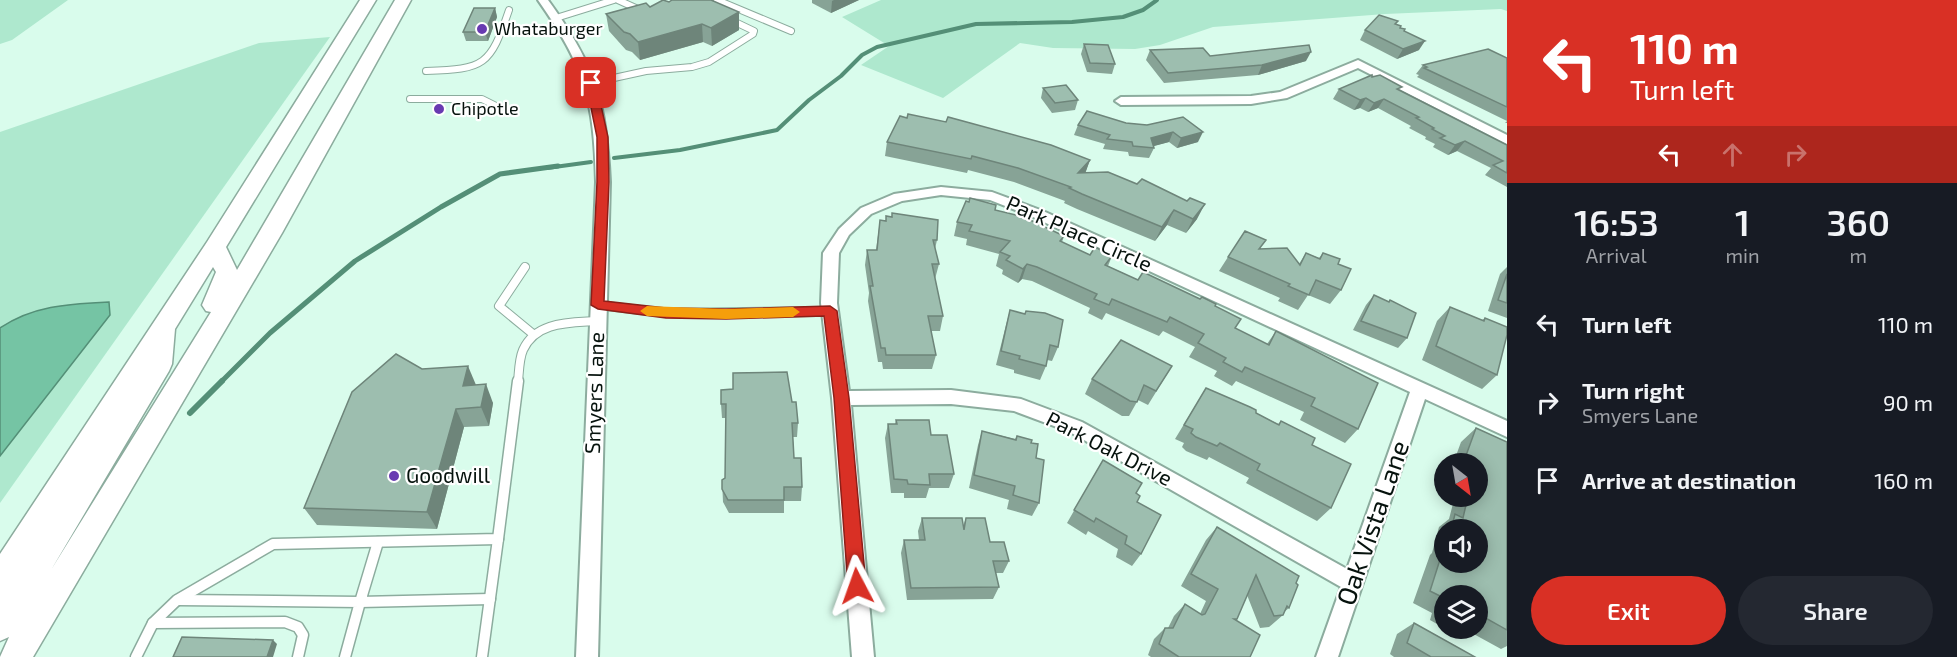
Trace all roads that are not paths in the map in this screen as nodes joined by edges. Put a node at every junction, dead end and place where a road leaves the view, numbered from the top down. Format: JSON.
{"nodes":[{"id":1,"x":368,"y":0,"type":"edge"},
{"id":2,"x":403,"y":0,"type":"edge"},
{"id":3,"x":543,"y":0,"type":"edge"},
{"id":4,"x":616,"y":0,"type":"edge"},
{"id":5,"x":717,"y":0,"type":"edge"},
{"id":6,"x":509,"y":10,"type":"dead end"},
{"id":7,"x":644,"y":11,"type":"edge"},
{"id":8,"x":556,"y":18,"type":"junction"},
{"id":9,"x":726,"y":18,"type":"edge"},
{"id":10,"x":791,"y":31,"type":"dead end"},
{"id":11,"x":426,"y":71,"type":"dead end"},
{"id":12,"x":591,"y":83,"type":"junction"},
{"id":13,"x":410,"y":99,"type":"dead end"},
{"id":14,"x":1121,"y":101,"type":"dead end"},
{"id":15,"x":498,"y":107,"type":"dead end"},
{"id":16,"x":1507,"y":140,"type":"edge"},
{"id":17,"x":215,"y":246,"type":"junction"},
{"id":18,"x":525,"y":267,"type":"dead end"},
{"id":19,"x":830,"y":311,"type":"junction"},
{"id":20,"x":597,"y":313,"type":"junction"},
{"id":21,"x":163,"y":326,"type":"junction"},
{"id":22,"x":533,"y":334,"type":"junction"},
{"id":23,"x":1420,"y":389,"type":"junction"},
{"id":24,"x":842,"y":398,"type":"junction"},
{"id":25,"x":1507,"y":429,"type":"edge"},
{"id":26,"x":498,"y":538,"type":"junction"},
{"id":27,"x":378,"y":542,"type":"junction"},
{"id":28,"x":76,"y":556,"type":"junction"},
{"id":29,"x":0,"y":581,"type":"edge"},
{"id":30,"x":1353,"y":583,"type":"junction"},
{"id":31,"x":490,"y":599,"type":"junction"},
{"id":32,"x":177,"y":600,"type":"junction"},
{"id":33,"x":360,"y":602,"type":"junction"},
{"id":34,"x":153,"y":623,"type":"junction"},
{"id":35,"x":0,"y":625,"type":"edge"},
{"id":36,"x":15,"y":657,"type":"edge"},
{"id":37,"x":136,"y":657,"type":"edge"},
{"id":38,"x":298,"y":657,"type":"edge"},
{"id":39,"x":345,"y":657,"type":"edge"},
{"id":40,"x":482,"y":657,"type":"edge"},
{"id":41,"x":587,"y":657,"type":"edge"},
{"id":42,"x":863,"y":657,"type":"edge"},
{"id":43,"x":1327,"y":657,"type":"edge"}],
"edges":[{"from":1,"to":17,"type":"main road"},
{"from":2,"to":28,"type":"main road"},
{"from":3,"to":8,"type":"street","name":"Smyers Lane"},
{"from":4,"to":7,"type":"lane"},
{"from":4,"to":8,"type":"lane"},
{"from":5,"to":10,"type":"lane"},
{"from":6,"to":11,"type":"lane"},
{"from":8,"to":12,"type":"street","name":"Smyers Lane"},
{"from":9,"to":12,"type":"lane"},
{"from":12,"to":20,"type":"street","name":"Smyers Lane"},
{"from":13,"to":15,"type":"lane"},
{"from":14,"to":16,"type":"street"},
{"from":17,"to":21,"type":"main road"},
{"from":17,"to":28,"type":"main road"},
{"from":18,"to":22,"type":"lane"},
{"from":19,"to":20,"type":"lane"},
{"from":19,"to":23,"type":"street","name":"Park Place Circle"},
{"from":19,"to":24,"type":"street","name":"Park Place Circle"},
{"from":20,"to":22,"type":"lane"},
{"from":20,"to":41,"type":"street","name":"Smyers Lane"},
{"from":21,"to":29,"type":"main road"},
{"from":21,"to":35,"type":"main road"},
{"from":22,"to":26,"type":"lane"},
{"from":23,"to":25,"type":"street","name":"Park Place Circle"},
{"from":23,"to":30,"type":"street","name":"Oak Vista Lane"},
{"from":24,"to":30,"type":"street","name":"Park Oak Drive"},
{"from":24,"to":42,"type":"street","name":"Park Place Circle"},
{"from":26,"to":27,"type":"lane"},
{"from":26,"to":31,"type":"lane"},
{"from":27,"to":32,"type":"lane"},
{"from":27,"to":33,"type":"lane"},
{"from":28,"to":36,"type":"main road"},
{"from":30,"to":43,"type":"street","name":"Oak Vista Lane"},
{"from":31,"to":33,"type":"lane"},
{"from":31,"to":40,"type":"lane"},
{"from":32,"to":33,"type":"lane"},
{"from":32,"to":34,"type":"lane"},
{"from":33,"to":39,"type":"lane"},
{"from":34,"to":37,"type":"lane"},
{"from":34,"to":38,"type":"lane"}]}
